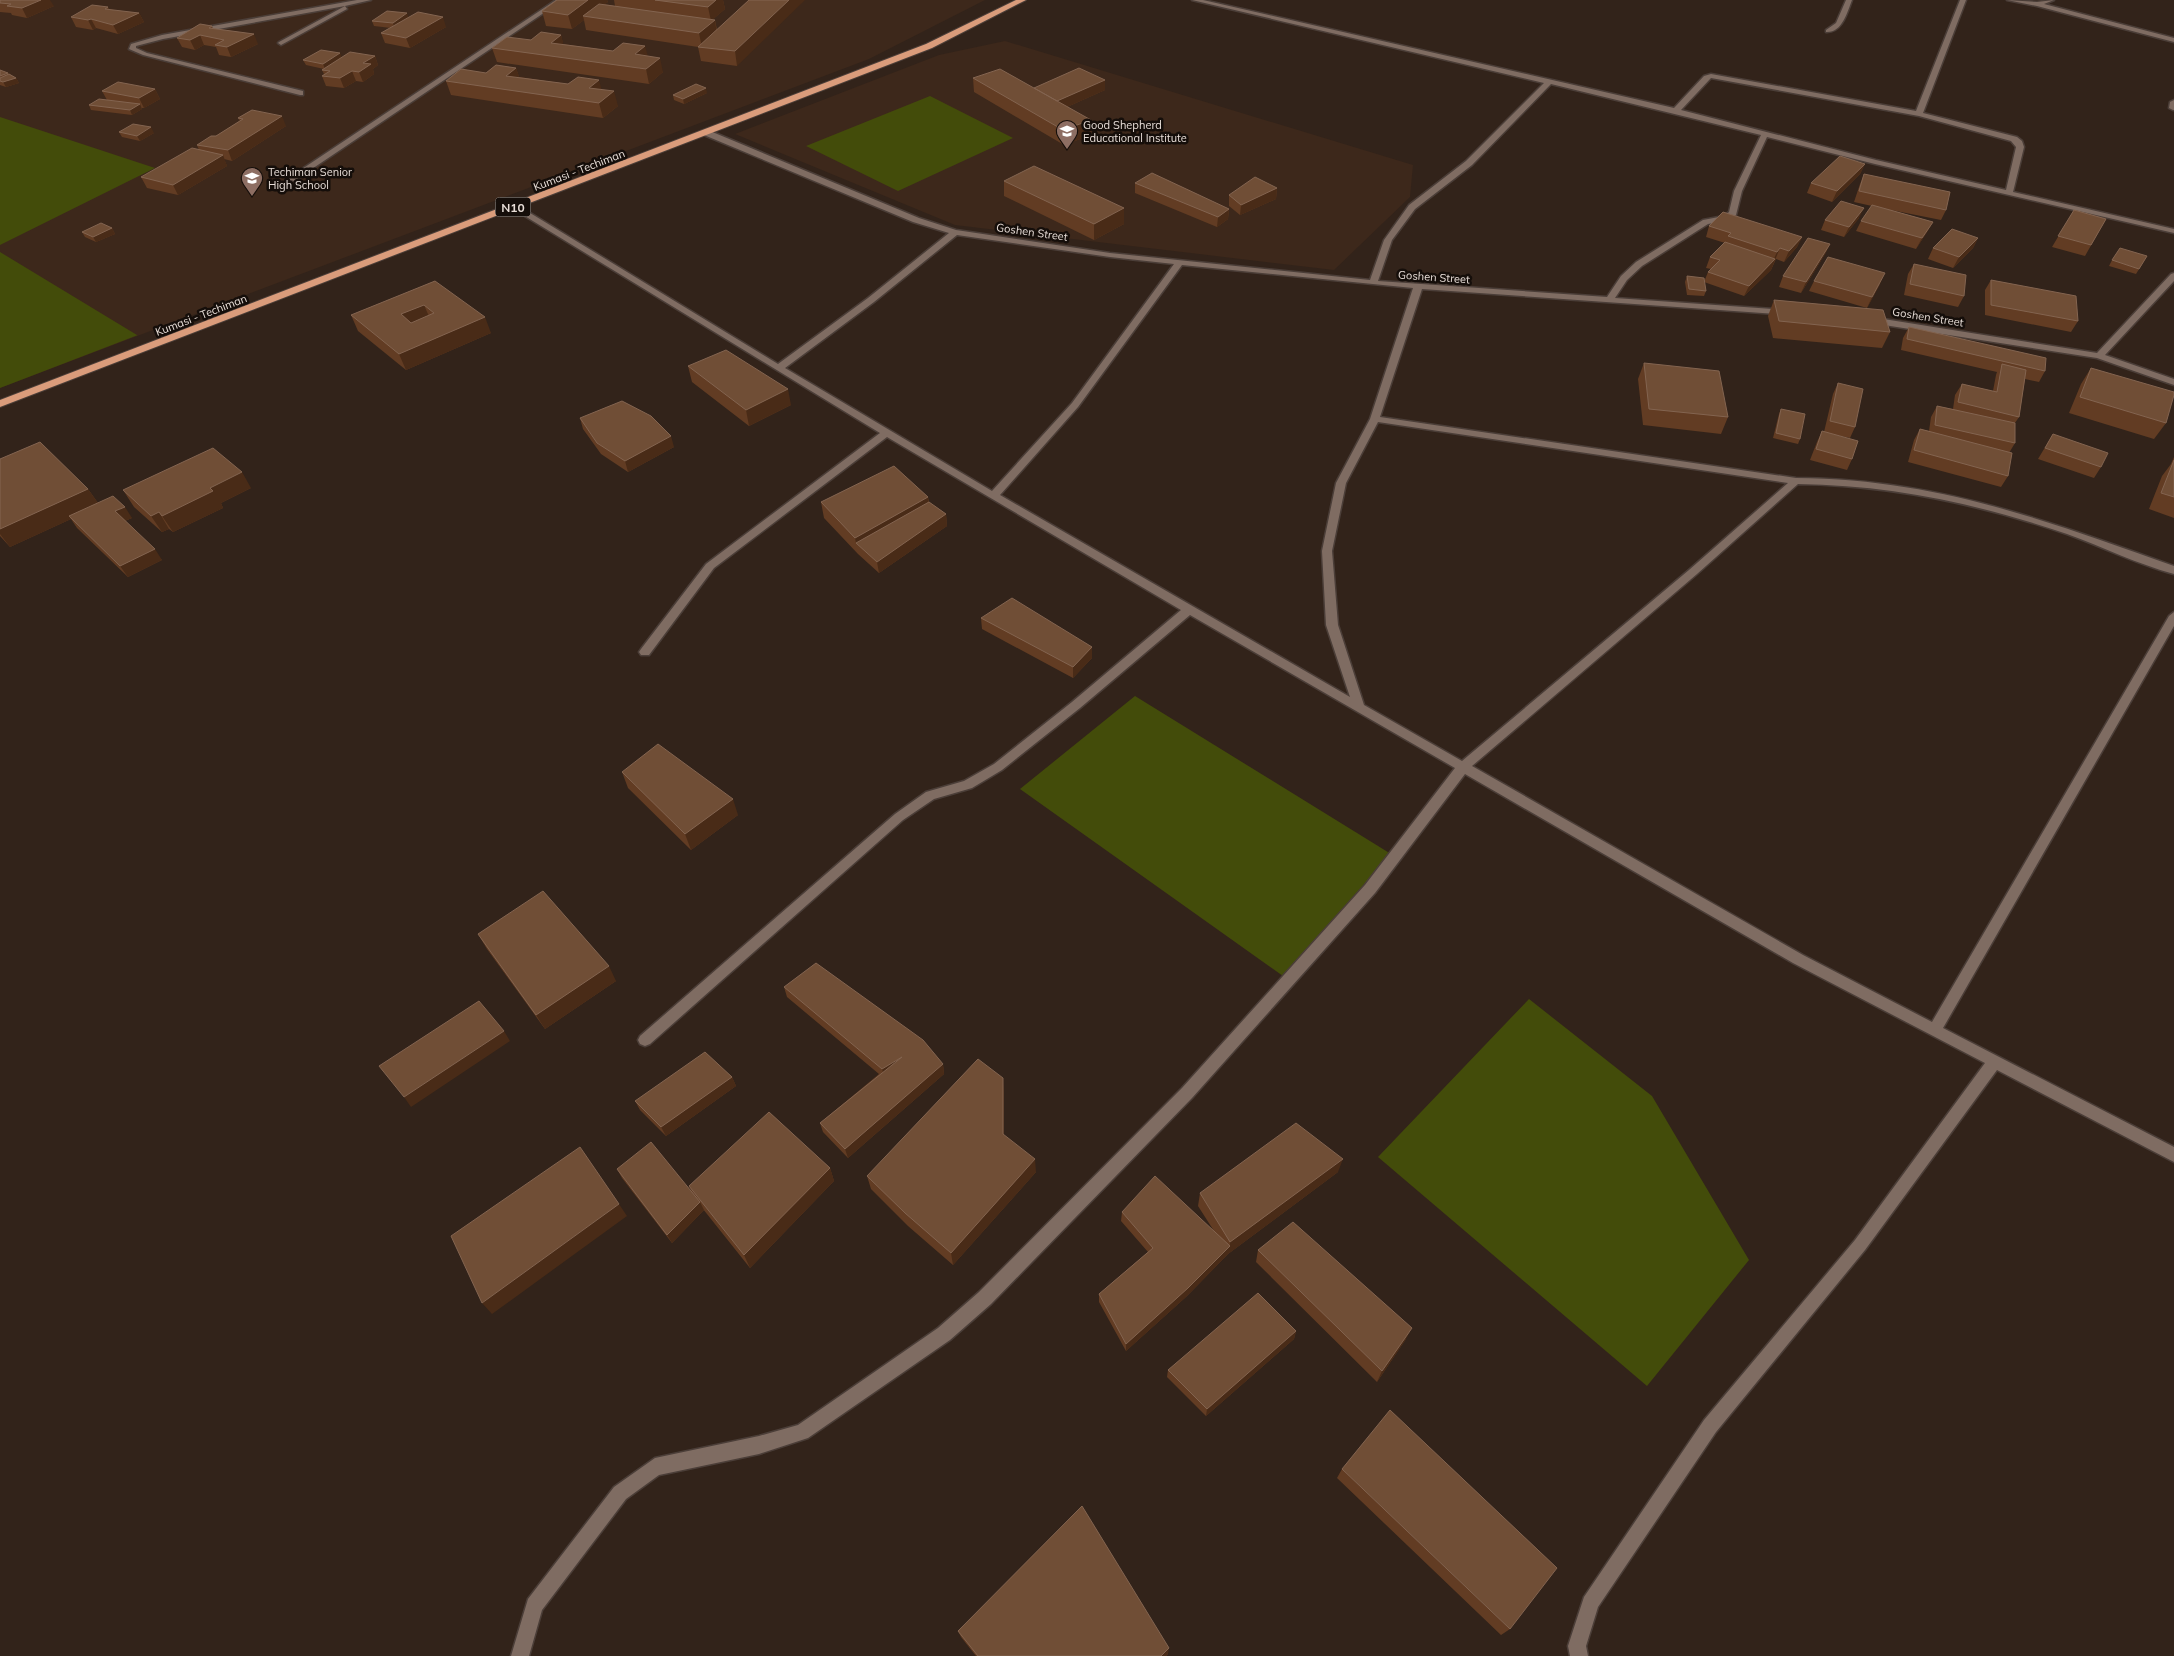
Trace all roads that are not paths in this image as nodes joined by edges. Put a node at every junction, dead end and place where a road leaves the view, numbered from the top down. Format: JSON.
{"nodes":[{"id":1,"x":368,"y":0,"type":"edge"},
{"id":2,"x":560,"y":0,"type":"edge"},
{"id":3,"x":1022,"y":0,"type":"edge"},
{"id":4,"x":1195,"y":0,"type":"edge"},
{"id":5,"x":1849,"y":0,"type":"edge"},
{"id":6,"x":1963,"y":0,"type":"edge"},
{"id":7,"x":2010,"y":0,"type":"edge"},
{"id":8,"x":2051,"y":0,"type":"edge"},
{"id":9,"x":356,"y":2,"type":"junction"},
{"id":10,"x":2037,"y":4,"type":"junction"},
{"id":11,"x":1828,"y":31,"type":"dead end"},
{"id":12,"x":2174,"y":40,"type":"edge"},
{"id":13,"x":281,"y":43,"type":"dead end"},
{"id":14,"x":1549,"y":82,"type":"junction"},
{"id":15,"x":300,"y":93,"type":"dead end"},
{"id":16,"x":1676,"y":111,"type":"junction"},
{"id":17,"x":1919,"y":114,"type":"junction"},
{"id":18,"x":707,"y":133,"type":"junction"},
{"id":19,"x":1766,"y":134,"type":"junction"},
{"id":20,"x":291,"y":178,"type":"dead end"},
{"id":21,"x":2009,"y":193,"type":"junction"},
{"id":22,"x":514,"y":207,"type":"junction"},
{"id":23,"x":2174,"y":231,"type":"edge"},
{"id":24,"x":955,"y":232,"type":"junction"},
{"id":25,"x":1179,"y":263,"type":"junction"},
{"id":26,"x":2174,"y":276,"type":"edge"},
{"id":27,"x":1373,"y":283,"type":"junction"},
{"id":28,"x":1418,"y":287,"type":"junction"},
{"id":29,"x":1610,"y":300,"type":"junction"},
{"id":30,"x":1794,"y":313,"type":"edge"},
{"id":31,"x":1862,"y":319,"type":"edge"},
{"id":32,"x":2099,"y":356,"type":"junction"},
{"id":33,"x":779,"y":368,"type":"junction"},
{"id":34,"x":2174,"y":382,"type":"edge"},
{"id":35,"x":0,"y":404,"type":"edge"},
{"id":36,"x":1375,"y":419,"type":"junction"},
{"id":37,"x":887,"y":432,"type":"junction"},
{"id":38,"x":1796,"y":481,"type":"junction"},
{"id":39,"x":994,"y":495,"type":"junction"},
{"id":40,"x":2174,"y":570,"type":"edge"},
{"id":41,"x":1189,"y":610,"type":"junction"},
{"id":42,"x":2174,"y":616,"type":"edge"},
{"id":43,"x":645,"y":652,"type":"dead end"},
{"id":44,"x":1359,"y":708,"type":"junction"},
{"id":45,"x":1464,"y":766,"type":"junction"},
{"id":46,"x":1935,"y":1029,"type":"junction"},
{"id":47,"x":645,"y":1040,"type":"dead end"},
{"id":48,"x":1995,"y":1061,"type":"junction"},
{"id":49,"x":2174,"y":1155,"type":"edge"},
{"id":50,"x":520,"y":1656,"type":"edge"},
{"id":51,"x":1579,"y":1656,"type":"edge"}],
"edges":[{"from":1,"to":9,"type":"street"},
{"from":2,"to":20,"type":"street"},
{"from":3,"to":18,"type":"highway","name":"Kumasi - Techiman","number":"N10"},
{"from":4,"to":14,"type":"street"},
{"from":5,"to":11,"type":"street"},
{"from":6,"to":17,"type":"street"},
{"from":7,"to":10,"type":"street"},
{"from":8,"to":10,"type":"street"},
{"from":9,"to":13,"type":"street"},
{"from":9,"to":15,"type":"street"},
{"from":10,"to":12,"type":"street"},
{"from":14,"to":16,"type":"street"},
{"from":14,"to":27,"type":"street"},
{"from":16,"to":17,"type":"street"},
{"from":16,"to":19,"type":"street"},
{"from":17,"to":21,"type":"street"},
{"from":18,"to":22,"type":"highway","name":"Kumasi - Techiman","number":"N10"},
{"from":18,"to":24,"type":"street","name":"Goshen Street"},
{"from":19,"to":21,"type":"street"},
{"from":19,"to":29,"type":"street"},
{"from":21,"to":23,"type":"street"},
{"from":22,"to":33,"type":"street"},
{"from":22,"to":35,"type":"highway","name":"Kumasi - Techiman","number":"N10"},
{"from":24,"to":25,"type":"street","name":"Goshen Street"},
{"from":24,"to":33,"type":"street"},
{"from":25,"to":27,"type":"street","name":"Goshen Street"},
{"from":25,"to":39,"type":"street"},
{"from":26,"to":32,"type":"street"},
{"from":27,"to":28,"type":"street","name":"Goshen Street"},
{"from":28,"to":29,"type":"street","name":"Goshen Street"},
{"from":28,"to":36,"type":"street"},
{"from":29,"to":30,"type":"street","name":"Goshen Street"},
{"from":31,"to":32,"type":"street","name":"Goshen Street"},
{"from":32,"to":34,"type":"street","name":"Goshen Street"},
{"from":33,"to":37,"type":"street"},
{"from":36,"to":38,"type":"street"},
{"from":36,"to":44,"type":"street"},
{"from":37,"to":39,"type":"street"},
{"from":37,"to":43,"type":"street"},
{"from":38,"to":40,"type":"street"},
{"from":38,"to":45,"type":"street"},
{"from":39,"to":41,"type":"street"},
{"from":41,"to":44,"type":"street"},
{"from":41,"to":47,"type":"street"},
{"from":42,"to":46,"type":"street"},
{"from":44,"to":45,"type":"street"},
{"from":45,"to":46,"type":"street"},
{"from":45,"to":50,"type":"street"},
{"from":46,"to":48,"type":"street"},
{"from":48,"to":49,"type":"street"},
{"from":48,"to":51,"type":"street"}]}
